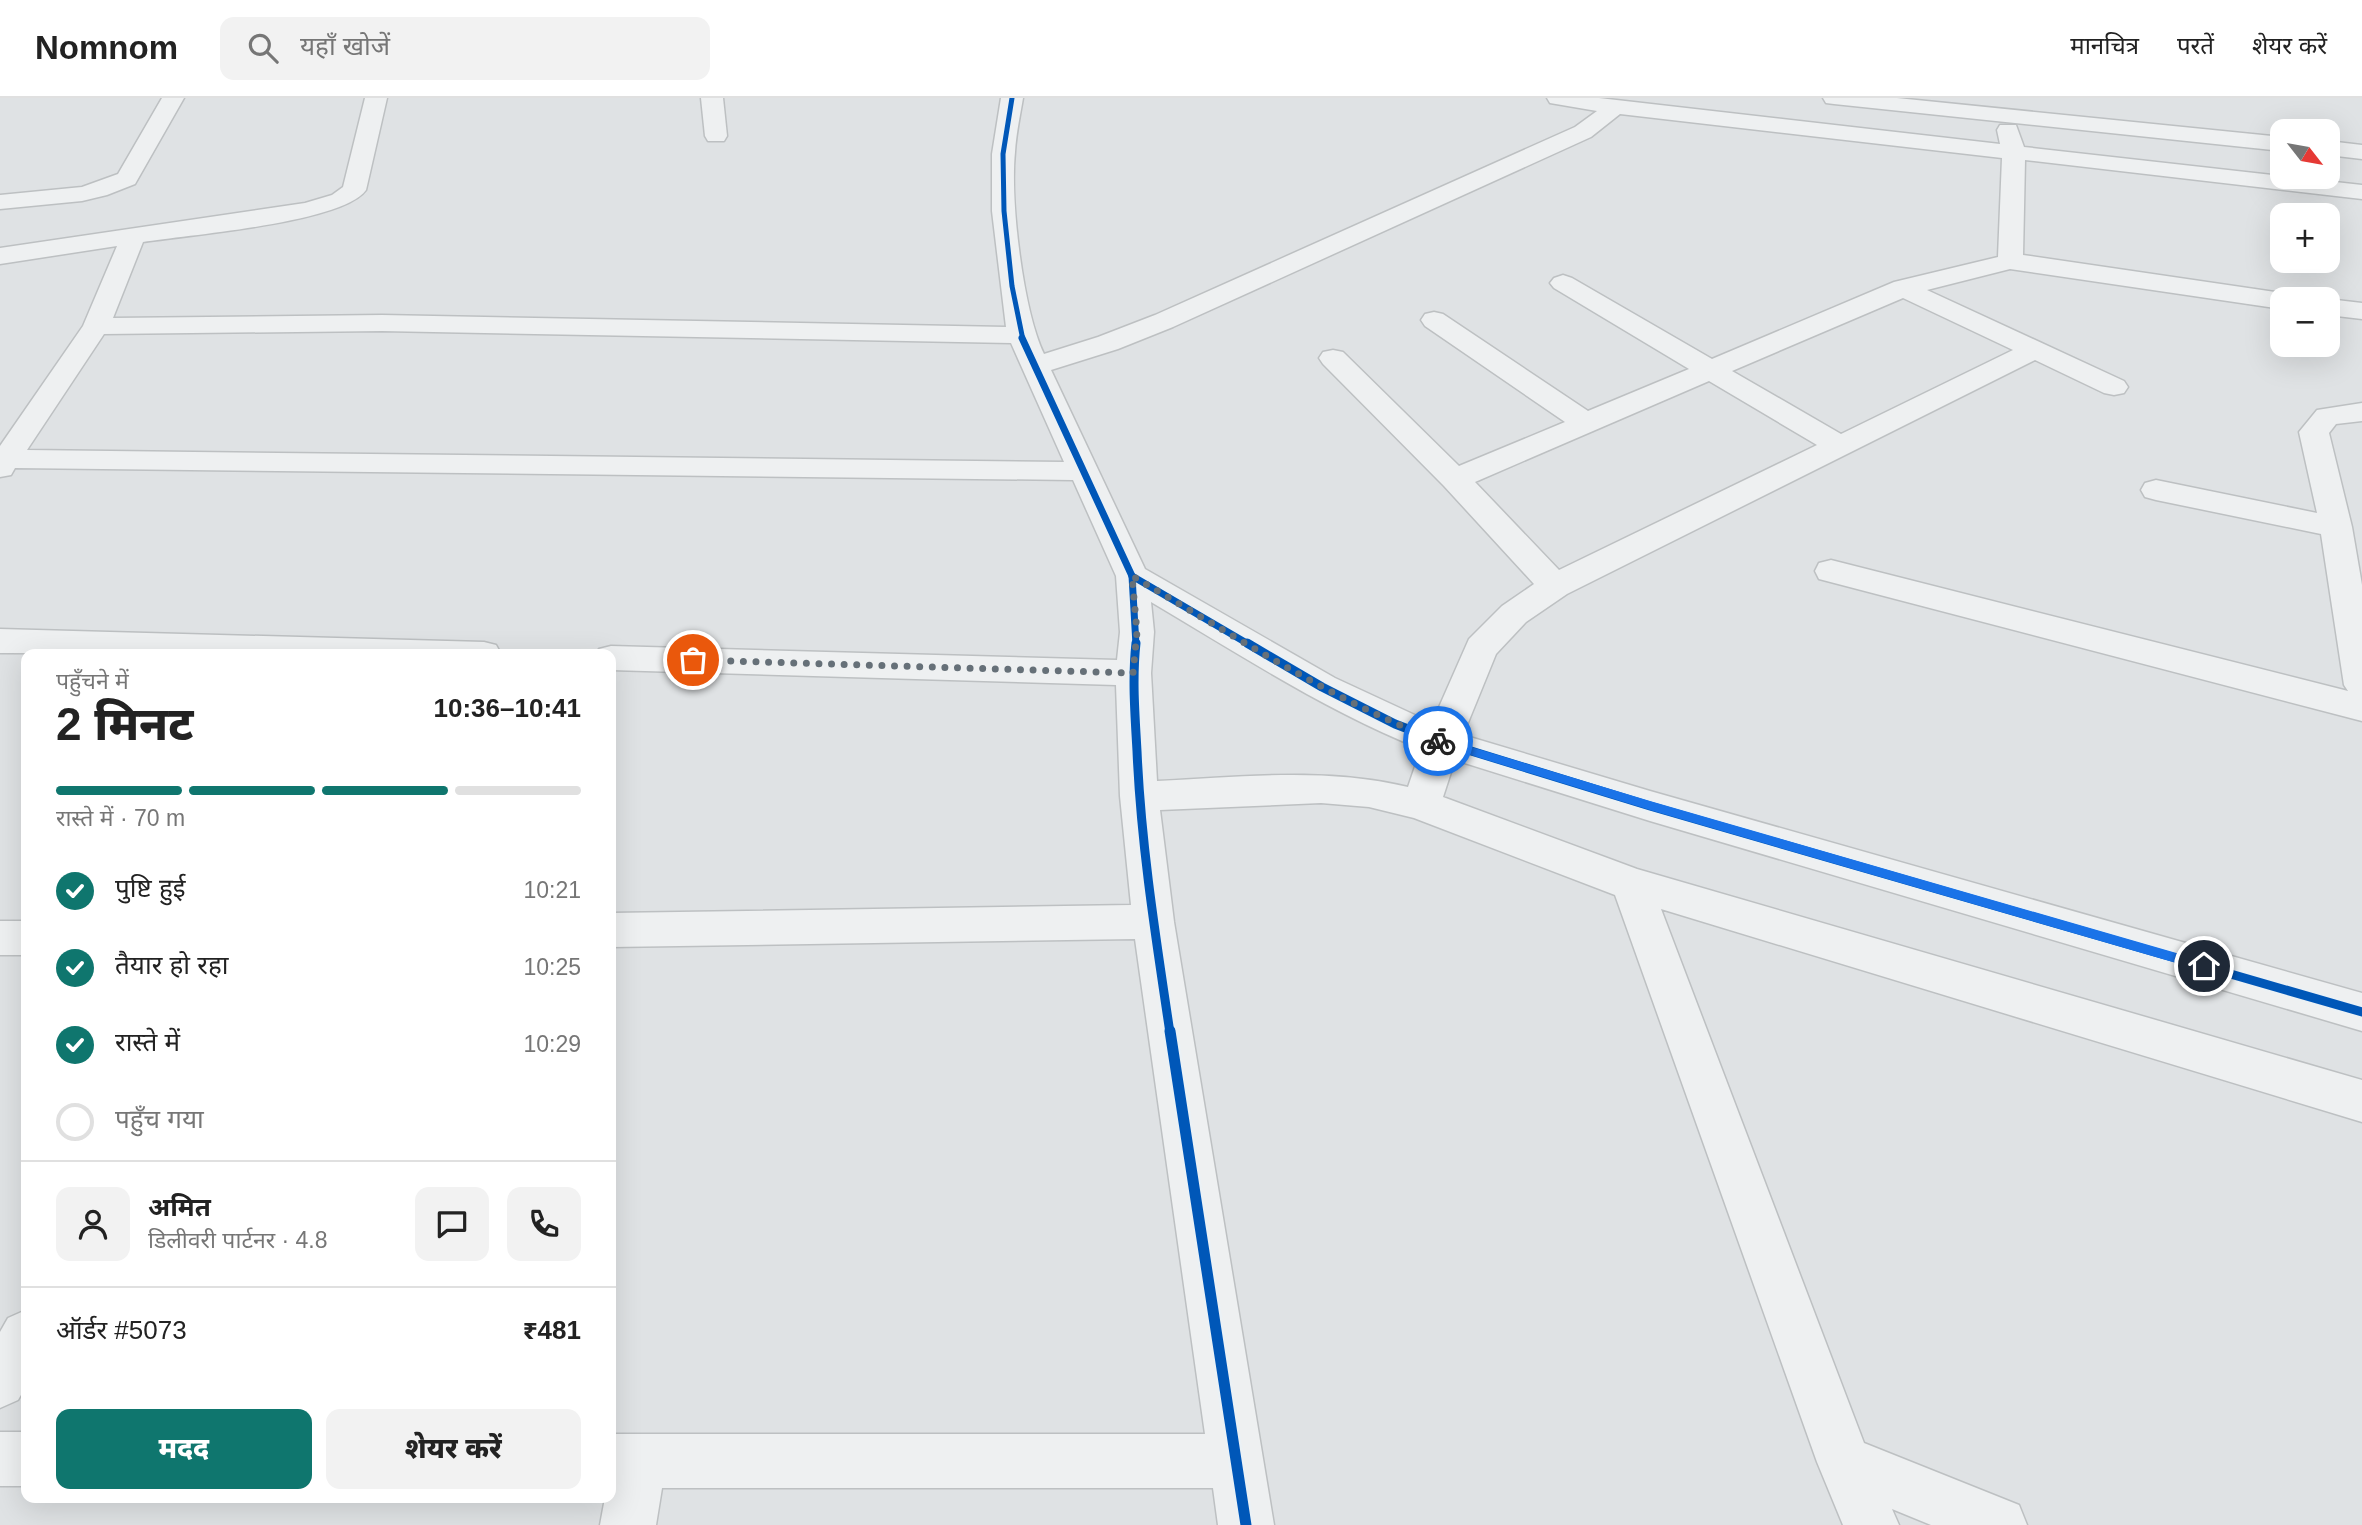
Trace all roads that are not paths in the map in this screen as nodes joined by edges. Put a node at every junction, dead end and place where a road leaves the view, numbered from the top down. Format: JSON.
{"nodes":[{"id":1,"x":173,"y":98,"type":"edge"},
{"id":2,"x":376,"y":98,"type":"edge"},
{"id":3,"x":712,"y":98,"type":"edge"},
{"id":4,"x":1012,"y":98,"type":"edge"},
{"id":5,"x":1558,"y":98,"type":"edge"},
{"id":6,"x":1834,"y":98,"type":"edge"},
{"id":7,"x":1615,"y":107,"type":"junction"},
{"id":8,"x":2001,"y":107,"type":"edge"},
{"id":9,"x":716,"y":136,"type":"dead end"},
{"id":10,"x":2270,"y":142,"type":"edge"},
{"id":11,"x":2340,"y":149,"type":"edge"},
{"id":12,"x":2362,"y":152,"type":"edge"},
{"id":13,"x":2014,"y":153,"type":"junction"},
{"id":14,"x":2362,"y":192,"type":"edge"},
{"id":15,"x":0,"y":202,"type":"edge"},
{"id":16,"x":133,"y":237,"type":"junction"},
{"id":17,"x":0,"y":256,"type":"edge"},
{"id":18,"x":2010,"y":261,"type":"junction"},
{"id":19,"x":1563,"y":283,"type":"dead end"},
{"id":20,"x":1903,"y":288,"type":"junction"},
{"id":21,"x":2270,"y":299,"type":"edge"},
{"id":22,"x":2340,"y":308,"type":"edge"},
{"id":23,"x":2362,"y":311,"type":"edge"},
{"id":24,"x":1434,"y":320,"type":"dead end"},
{"id":25,"x":96,"y":326,"type":"junction"},
{"id":26,"x":1027,"y":350,"type":"junction"},
{"id":27,"x":2035,"y":350,"type":"junction"},
{"id":28,"x":1333,"y":358,"type":"dead end"},
{"id":29,"x":1712,"y":369,"type":"junction"},
{"id":30,"x":2114,"y":387,"type":"dead end"},
{"id":31,"x":2362,"y":412,"type":"edge"},
{"id":32,"x":1587,"y":423,"type":"junction"},
{"id":33,"x":1840,"y":446,"type":"junction"},
{"id":34,"x":2,"y":464,"type":"edge"},
{"id":35,"x":1083,"y":471,"type":"junction"},
{"id":36,"x":1455,"y":479,"type":"junction"},
{"id":37,"x":2156,"y":490,"type":"dead end"},
{"id":38,"x":2336,"y":527,"type":"junction"},
{"id":39,"x":1831,"y":571,"type":"dead end"},
{"id":40,"x":1132,"y":576,"type":"junction"},
{"id":41,"x":1555,"y":586,"type":"junction"},
{"id":42,"x":0,"y":641,"type":"edge"},
{"id":43,"x":298,"y":649,"type":"edge"},
{"id":44,"x":616,"y":658,"type":"edge"},
{"id":45,"x":1133,"y":673,"type":"junction"},
{"id":46,"x":2362,"y":685,"type":"edge"},
{"id":47,"x":2362,"y":708,"type":"edge"},
{"id":48,"x":1442,"y":743,"type":"junction"},
{"id":49,"x":1139,"y":796,"type":"junction"},
{"id":50,"x":1421,"y":805,"type":"junction"},
{"id":51,"x":1631,"y":884,"type":"junction"},
{"id":52,"x":1153,"y":922,"type":"junction"},
{"id":53,"x":616,"y":930,"type":"edge"},
{"id":54,"x":21,"y":938,"type":"edge"},
{"id":55,"x":0,"y":939,"type":"edge"},
{"id":56,"x":2362,"y":1012,"type":"edge"},
{"id":57,"x":2362,"y":1101,"type":"edge"},
{"id":58,"x":21,"y":1345,"type":"edge"},
{"id":59,"x":0,"y":1382,"type":"edge"},
{"id":60,"x":0,"y":1459,"type":"edge"},
{"id":61,"x":21,"y":1459,"type":"edge"},
{"id":62,"x":625,"y":1461,"type":"edge"},
{"id":63,"x":1236,"y":1461,"type":"junction"},
{"id":64,"x":1844,"y":1462,"type":"junction"},
{"id":65,"x":628,"y":1525,"type":"edge"},
{"id":66,"x":1246,"y":1525,"type":"edge"},
{"id":67,"x":1871,"y":1525,"type":"edge"},
{"id":68,"x":1999,"y":1525,"type":"edge"}],
"edges":[{"from":1,"to":15,"type":"street"},
{"from":2,"to":16,"type":"street"},
{"from":3,"to":9,"type":"street"},
{"from":4,"to":26,"type":"street"},
{"from":5,"to":7,"type":"street"},
{"from":6,"to":8,"type":"street"},
{"from":7,"to":13,"type":"street"},
{"from":7,"to":26,"type":"street"},
{"from":8,"to":10,"type":"street"},
{"from":8,"to":13,"type":"street"},
{"from":11,"to":12,"type":"street"},
{"from":13,"to":14,"type":"street"},
{"from":13,"to":18,"type":"street"},
{"from":16,"to":17,"type":"street"},
{"from":16,"to":25,"type":"street"},
{"from":18,"to":20,"type":"street"},
{"from":18,"to":21,"type":"street"},
{"from":19,"to":29,"type":"street"},
{"from":20,"to":27,"type":"street"},
{"from":20,"to":29,"type":"street"},
{"from":22,"to":23,"type":"street"},
{"from":24,"to":32,"type":"street"},
{"from":25,"to":26,"type":"street"},
{"from":25,"to":34,"type":"street"},
{"from":26,"to":35,"type":"street"},
{"from":27,"to":30,"type":"street"},
{"from":27,"to":33,"type":"street"},
{"from":28,"to":36,"type":"street"},
{"from":29,"to":32,"type":"street"},
{"from":29,"to":33,"type":"street"},
{"from":31,"to":38,"type":"street"},
{"from":32,"to":36,"type":"street"},
{"from":33,"to":41,"type":"street"},
{"from":34,"to":35,"type":"street"},
{"from":35,"to":40,"type":"street"},
{"from":36,"to":41,"type":"street"},
{"from":37,"to":38,"type":"street"},
{"from":38,"to":46,"type":"street"},
{"from":39,"to":47,"type":"street"},
{"from":40,"to":45,"type":"street"},
{"from":40,"to":48,"type":"street"},
{"from":41,"to":48,"type":"street"},
{"from":42,"to":43,"type":"street"},
{"from":44,"to":45,"type":"street"},
{"from":45,"to":49,"type":"street"},
{"from":48,"to":50,"type":"street"},
{"from":48,"to":56,"type":"street"},
{"from":49,"to":50,"type":"street"},
{"from":49,"to":52,"type":"street"},
{"from":50,"to":51,"type":"street"},
{"from":51,"to":57,"type":"street"},
{"from":51,"to":64,"type":"street"},
{"from":52,"to":53,"type":"street"},
{"from":52,"to":63,"type":"street"},
{"from":54,"to":55,"type":"street"},
{"from":58,"to":59,"type":"street"},
{"from":60,"to":61,"type":"street"},
{"from":62,"to":63,"type":"street"},
{"from":62,"to":65,"type":"street"},
{"from":63,"to":66,"type":"street"},
{"from":64,"to":67,"type":"street"},
{"from":64,"to":68,"type":"street"}]}
